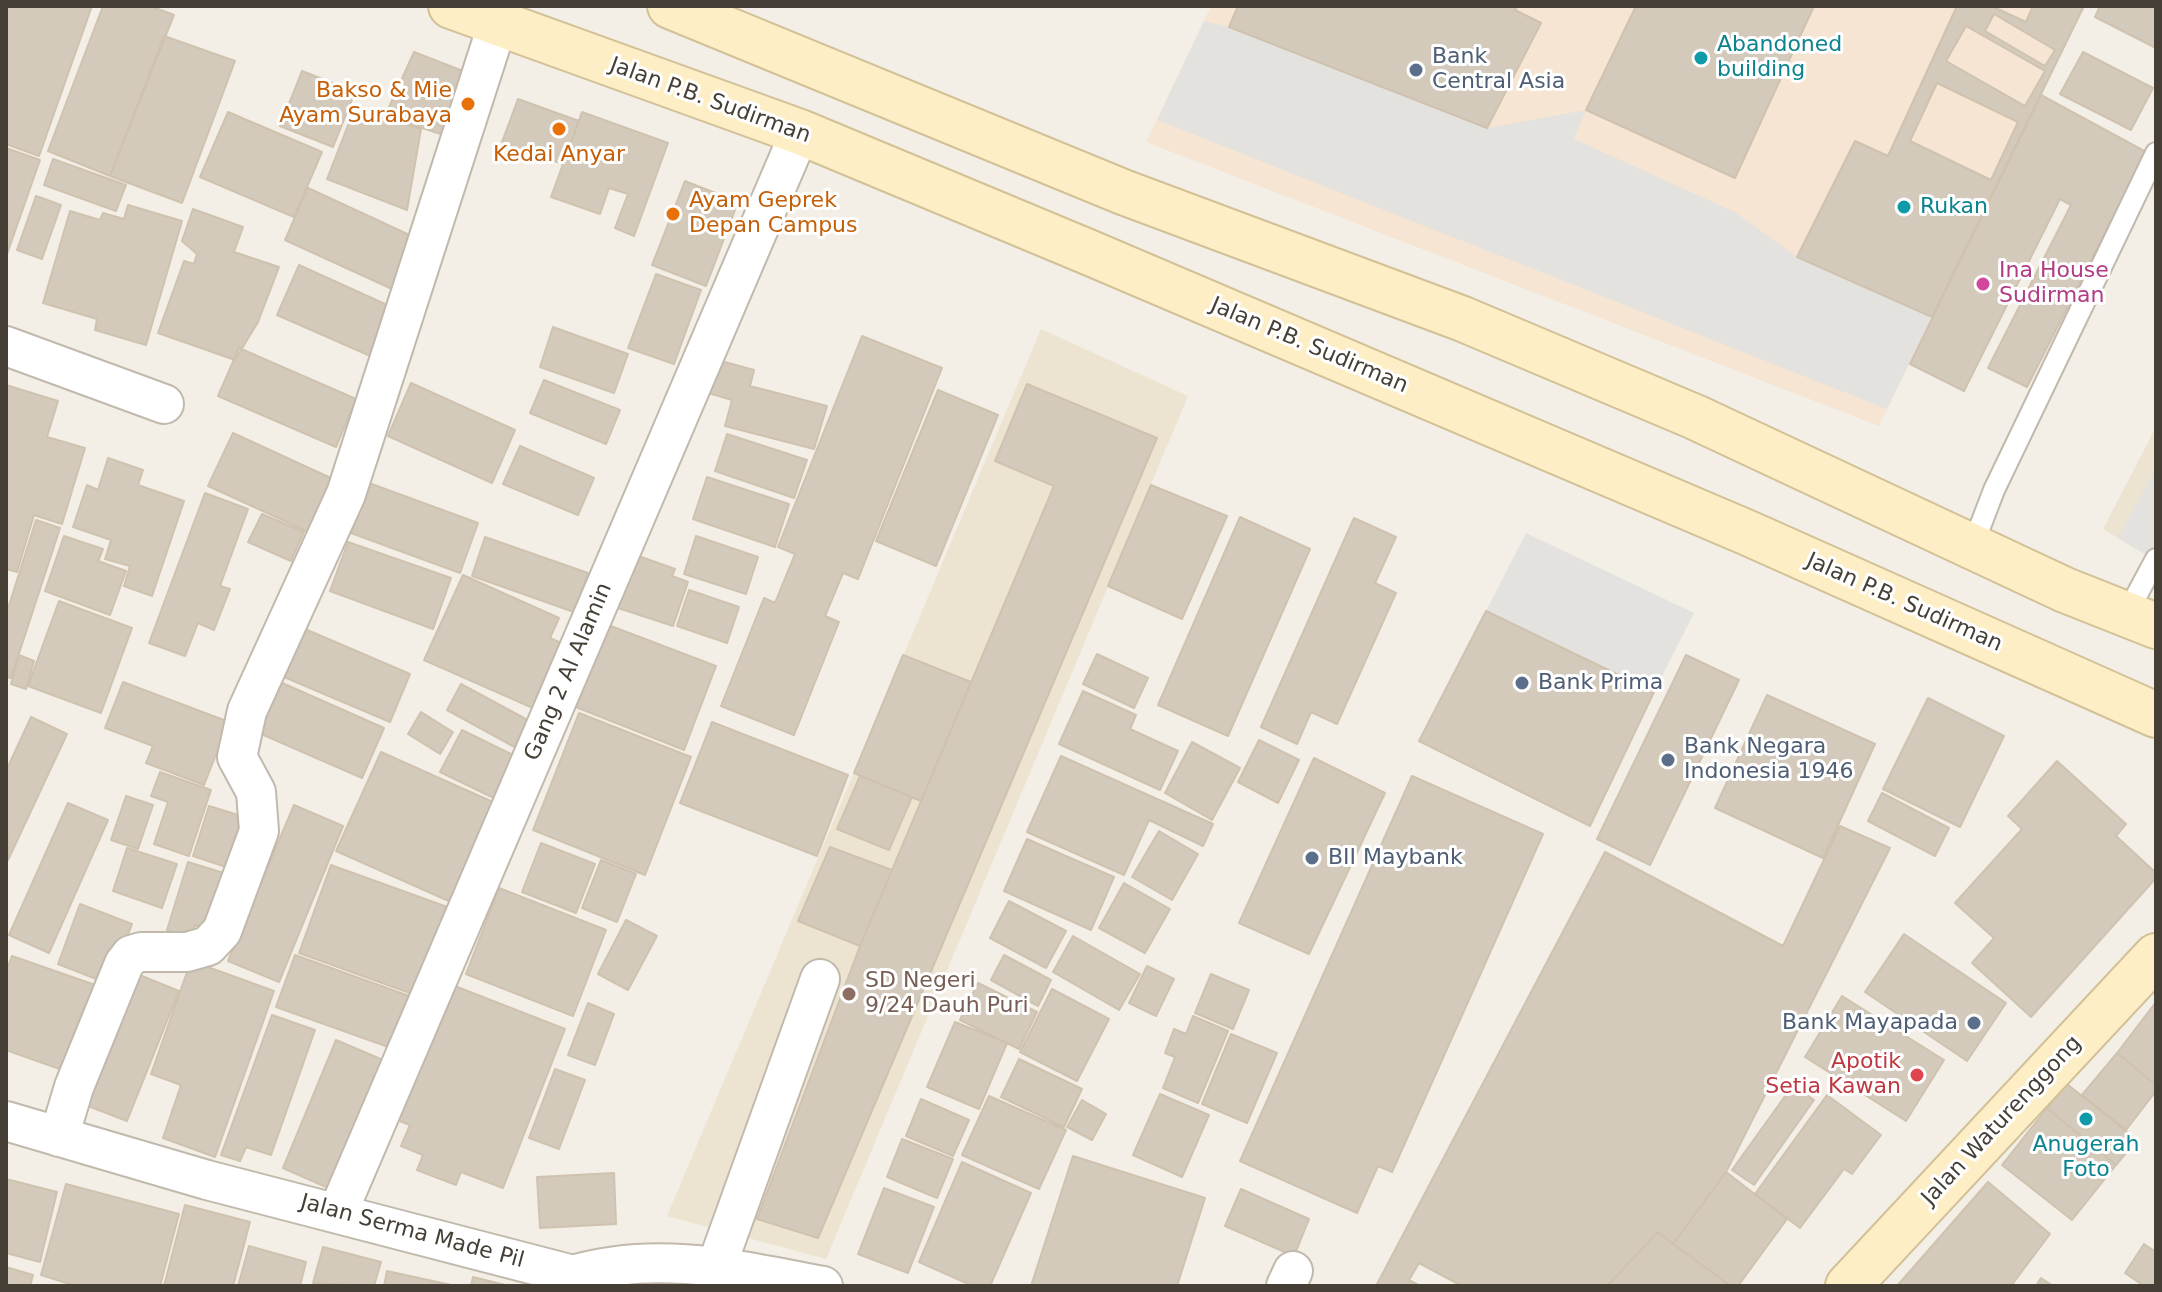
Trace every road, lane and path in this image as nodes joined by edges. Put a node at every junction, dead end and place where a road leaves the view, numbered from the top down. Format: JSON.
{"nodes":[{"id":1,"x":451,"y":6,"type":"edge"},
{"id":2,"x":670,"y":6,"type":"edge"},
{"id":3,"x":497,"y":26,"type":"junction"},
{"id":4,"x":800,"y":132,"type":"junction"},
{"id":5,"x":2156,"y":153,"type":"edge"},
{"id":6,"x":1123,"y":192,"type":"junction"},
{"id":7,"x":1088,"y":252,"type":"junction"},
{"id":8,"x":6,"y":346,"type":"edge"},
{"id":9,"x":164,"y":404,"type":"dead end"},
{"id":10,"x":1973,"y":545,"type":"junction"},
{"id":11,"x":2156,"y":559,"type":"edge"},
{"id":12,"x":2141,"y":620,"type":"edge"},
{"id":13,"x":2156,"y":715,"type":"edge"},
{"id":14,"x":2156,"y":956,"type":"edge"},
{"id":15,"x":820,"y":979,"type":"dead end"},
{"id":16,"x":6,"y":1121,"type":"edge"},
{"id":17,"x":59,"y":1137,"type":"junction"},
{"id":18,"x":338,"y":1212,"type":"junction"},
{"id":19,"x":717,"y":1265,"type":"junction"},
{"id":20,"x":574,"y":1280,"type":"edge"},
{"id":21,"x":823,"y":1286,"type":"edge"},
{"id":22,"x":1848,"y":1286,"type":"edge"}],
"edges":[{"from":1,"to":3,"type":"street","name":"Jalan P.B. Sudirman"},
{"from":2,"to":6,"type":"street"},
{"from":3,"to":4,"type":"street","name":"Jalan P.B. Sudirman"},
{"from":3,"to":17,"type":"street"},
{"from":4,"to":7,"type":"street","name":"Jalan P.B. Sudirman"},
{"from":4,"to":18,"type":"street","name":"Gang 2 Al Alamin"},
{"from":5,"to":10,"type":"lane"},
{"from":6,"to":7,"type":"street"},
{"from":6,"to":10,"type":"street"},
{"from":7,"to":13,"type":"street","name":"Jalan P.B. Sudirman"},
{"from":8,"to":9,"type":"street"},
{"from":10,"to":12,"type":"street"},
{"from":11,"to":12,"type":"lane"},
{"from":14,"to":22,"type":"street","name":"Jalan Waturenggong"},
{"from":15,"to":19,"type":"street"},
{"from":16,"to":17,"type":"street","name":"Jalan Serma Made Pil"},
{"from":17,"to":18,"type":"street","name":"Jalan Serma Made Pil"},
{"from":18,"to":20,"type":"street","name":"Jalan Serma Made Pil"},
{"from":19,"to":20,"type":"street","name":"Jalan Serma Made Pil"},
{"from":19,"to":21,"type":"street","name":"Jalan Serma Made Pil"}]}
